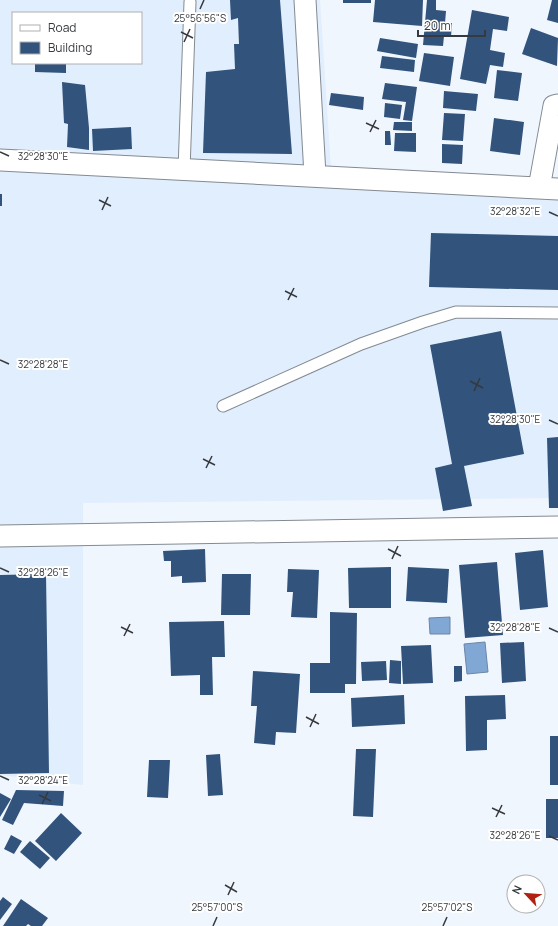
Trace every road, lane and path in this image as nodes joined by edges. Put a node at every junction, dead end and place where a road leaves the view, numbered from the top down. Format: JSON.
{"nodes":[{"id":1,"x":305,"y":0,"type":"edge"},
{"id":2,"x":190,"y":2,"type":"dead end"},
{"id":3,"x":558,"y":106,"type":"edge"},
{"id":4,"x":0,"y":160,"type":"edge"},
{"id":5,"x":184,"y":170,"type":"junction"},
{"id":6,"x":315,"y":175,"type":"junction"},
{"id":7,"x":549,"y":188,"type":"edge"},
{"id":8,"x":558,"y":313,"type":"edge"},
{"id":9,"x":223,"y":406,"type":"dead end"},
{"id":10,"x":558,"y":527,"type":"edge"},
{"id":11,"x":0,"y":536,"type":"edge"}],
"edges":[{"from":1,"to":6,"type":"street"},
{"from":2,"to":5,"type":"lane"},
{"from":3,"to":7,"type":"street"},
{"from":4,"to":5,"type":"street"},
{"from":5,"to":6,"type":"street"},
{"from":6,"to":7,"type":"street"},
{"from":8,"to":9,"type":"lane"},
{"from":10,"to":11,"type":"street"}]}
